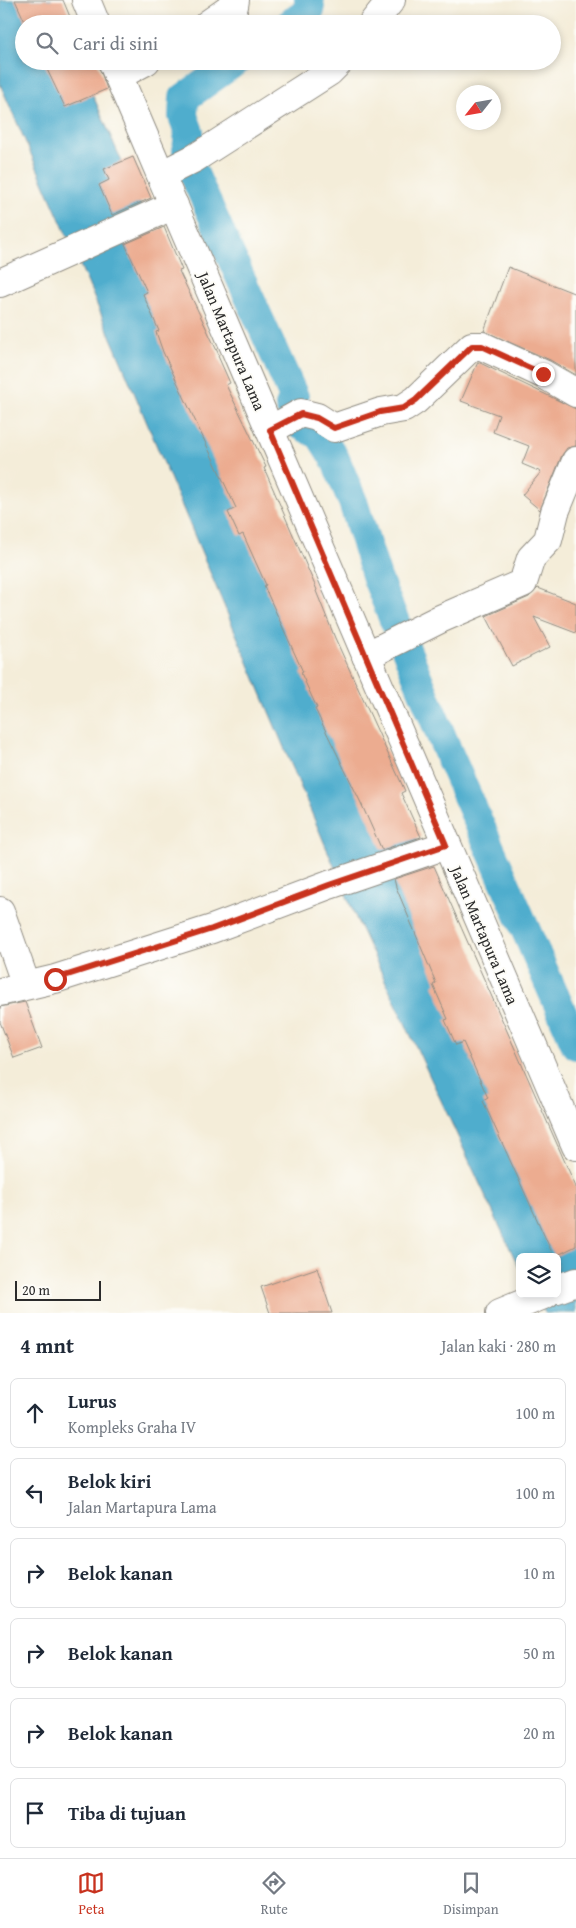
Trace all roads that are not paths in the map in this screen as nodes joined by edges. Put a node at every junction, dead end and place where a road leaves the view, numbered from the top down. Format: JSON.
{"nodes":[{"id":1,"x":86,"y":0,"type":"edge"},
{"id":2,"x":235,"y":0,"type":"edge"},
{"id":3,"x":391,"y":0,"type":"edge"},
{"id":4,"x":92,"y":15,"type":"edge"},
{"id":5,"x":221,"y":15,"type":"edge"},
{"id":6,"x":379,"y":15,"type":"edge"},
{"id":7,"x":116,"y":70,"type":"edge"},
{"id":8,"x":331,"y":70,"type":"edge"},
{"id":9,"x":180,"y":165,"type":"junction"},
{"id":10,"x":165,"y":208,"type":"junction"},
{"id":11,"x":0,"y":283,"type":"edge"},
{"id":12,"x":576,"y":393,"type":"edge"},
{"id":13,"x":287,"y":421,"type":"junction"},
{"id":14,"x":576,"y":462,"type":"edge"},
{"id":15,"x":366,"y":656,"type":"junction"},
{"id":16,"x":439,"y":847,"type":"junction"},
{"id":17,"x":0,"y":911,"type":"edge"},
{"id":18,"x":26,"y":985,"type":"junction"},
{"id":19,"x":0,"y":992,"type":"edge"},
{"id":20,"x":576,"y":1146,"type":"edge"},
{"id":21,"x":576,"y":1282,"type":"edge"},
{"id":22,"x":561,"y":1288,"type":"edge"},
{"id":23,"x":536,"y":1298,"type":"edge"},
{"id":24,"x":508,"y":1310,"type":"edge"}],
"edges":[{"from":1,"to":4,"type":"street"},
{"from":2,"to":5,"type":"street"},
{"from":3,"to":6,"type":"street"},
{"from":7,"to":9,"type":"street","name":"Jalan Martapura Lama"},
{"from":8,"to":9,"type":"street"},
{"from":9,"to":10,"type":"street","name":"Jalan Martapura Lama"},
{"from":10,"to":11,"type":"street"},
{"from":10,"to":13,"type":"street","name":"Jalan Martapura Lama"},
{"from":12,"to":13,"type":"street"},
{"from":13,"to":15,"type":"street","name":"Jalan Martapura Lama"},
{"from":14,"to":15,"type":"street"},
{"from":15,"to":16,"type":"street","name":"Jalan Martapura Lama"},
{"from":16,"to":18,"type":"street"},
{"from":16,"to":20,"type":"street","name":"Jalan Martapura Lama"},
{"from":17,"to":18,"type":"street"},
{"from":18,"to":19,"type":"street"},
{"from":21,"to":22,"type":"street"},
{"from":23,"to":24,"type":"street"}]}
